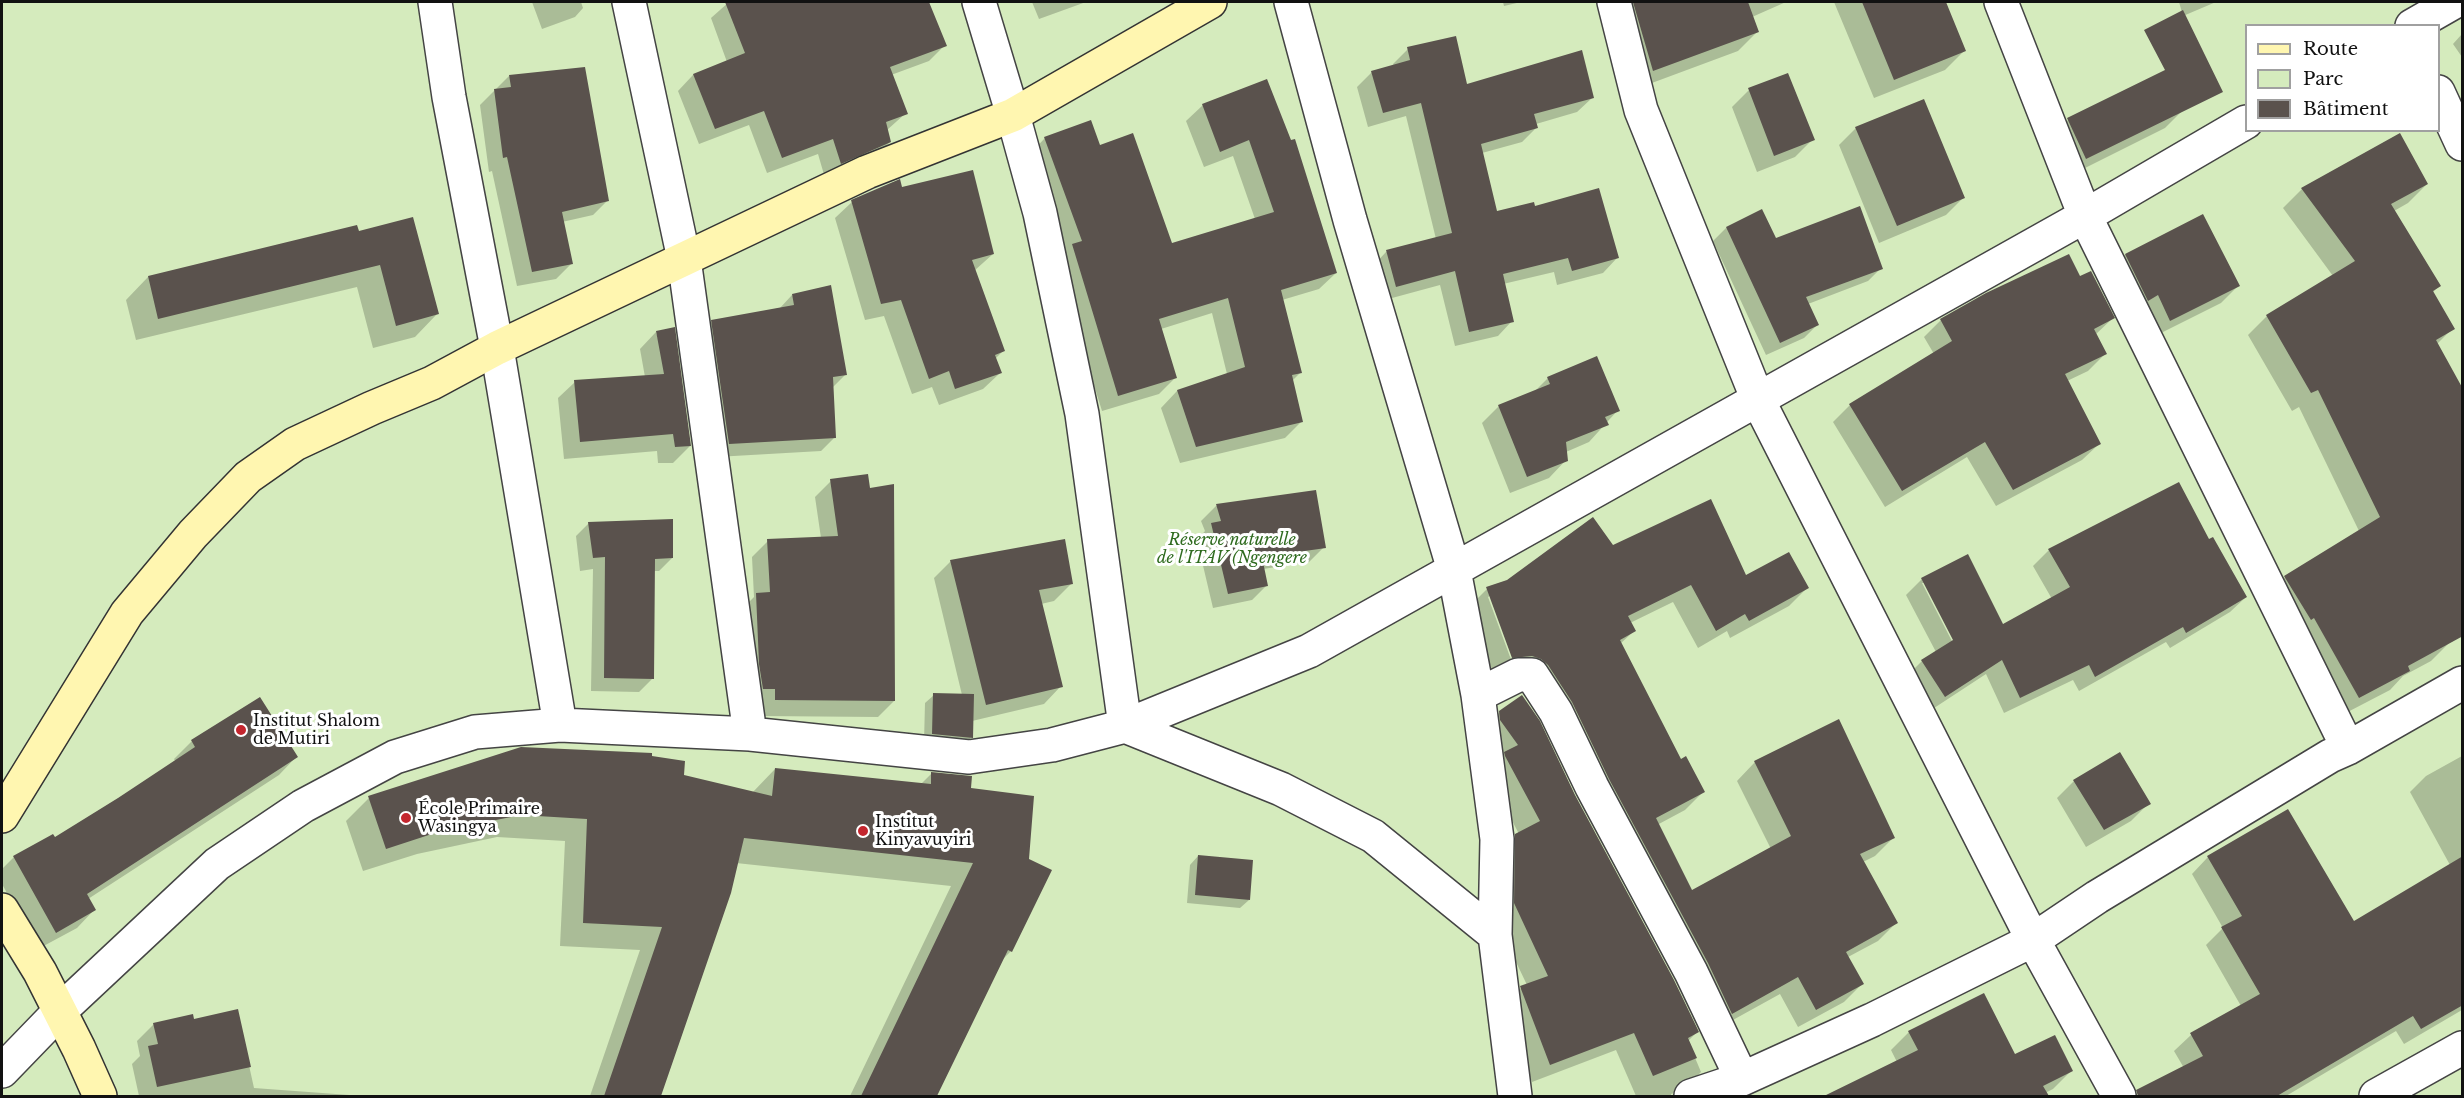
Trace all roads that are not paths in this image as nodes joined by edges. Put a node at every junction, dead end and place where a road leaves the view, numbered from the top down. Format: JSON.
{"nodes":[{"id":1,"x":435,"y":2,"type":"edge"},
{"id":2,"x":629,"y":2,"type":"edge"},
{"id":3,"x":979,"y":2,"type":"edge"},
{"id":4,"x":1210,"y":2,"type":"edge"},
{"id":5,"x":1291,"y":2,"type":"edge"},
{"id":6,"x":1614,"y":2,"type":"edge"},
{"id":7,"x":2001,"y":2,"type":"edge"},
{"id":8,"x":2454,"y":2,"type":"edge"},
{"id":9,"x":2412,"y":19,"type":"edge"},
{"id":10,"x":2440,"y":94,"type":"edge"},
{"id":11,"x":1013,"y":115,"type":"junction"},
{"id":12,"x":2245,"y":123,"type":"edge"},
{"id":13,"x":2463,"y":144,"type":"edge"},
{"id":14,"x":2085,"y":216,"type":"junction"},
{"id":15,"x":684,"y":259,"type":"junction"},
{"id":16,"x":497,"y":348,"type":"junction"},
{"id":17,"x":1758,"y":400,"type":"junction"},
{"id":18,"x":1454,"y":570,"type":"junction"},
{"id":19,"x":2463,"y":683,"type":"edge"},
{"id":20,"x":1478,"y":695,"type":"junction"},
{"id":21,"x":560,"y":725,"type":"junction"},
{"id":22,"x":1125,"y":726,"type":"junction"},
{"id":23,"x":750,"y":734,"type":"junction"},
{"id":24,"x":2348,"y":748,"type":"junction"},
{"id":25,"x":2,"y":816,"type":"edge"},
{"id":26,"x":2,"y":910,"type":"edge"},
{"id":27,"x":1495,"y":935,"type":"junction"},
{"id":28,"x":2033,"y":940,"type":"junction"},
{"id":29,"x":60,"y":1011,"type":"junction"},
{"id":30,"x":2463,"y":1048,"type":"edge"},
{"id":31,"x":2,"y":1071,"type":"edge"},
{"id":32,"x":1742,"y":1079,"type":"junction"},
{"id":33,"x":100,"y":1096,"type":"edge"},
{"id":34,"x":1515,"y":1096,"type":"edge"},
{"id":35,"x":1691,"y":1096,"type":"edge"},
{"id":36,"x":2119,"y":1096,"type":"edge"},
{"id":37,"x":2376,"y":1096,"type":"edge"}],
"edges":[{"from":1,"to":16,"type":"street"},
{"from":2,"to":15,"type":"street"},
{"from":3,"to":11,"type":"street"},
{"from":4,"to":11,"type":"street"},
{"from":5,"to":18,"type":"street"},
{"from":6,"to":17,"type":"street"},
{"from":7,"to":14,"type":"street"},
{"from":8,"to":9,"type":"street"},
{"from":10,"to":13,"type":"street"},
{"from":11,"to":15,"type":"street"},
{"from":11,"to":22,"type":"street"},
{"from":12,"to":14,"type":"street"},
{"from":14,"to":17,"type":"street"},
{"from":14,"to":24,"type":"street"},
{"from":15,"to":16,"type":"street"},
{"from":15,"to":23,"type":"street"},
{"from":16,"to":21,"type":"street"},
{"from":16,"to":25,"type":"street"},
{"from":17,"to":18,"type":"street"},
{"from":17,"to":28,"type":"street"},
{"from":18,"to":20,"type":"street"},
{"from":18,"to":22,"type":"street"},
{"from":19,"to":24,"type":"street"},
{"from":20,"to":27,"type":"street"},
{"from":20,"to":32,"type":"street"},
{"from":21,"to":23,"type":"street"},
{"from":21,"to":29,"type":"street"},
{"from":22,"to":23,"type":"street"},
{"from":22,"to":27,"type":"street"},
{"from":24,"to":28,"type":"street"},
{"from":26,"to":29,"type":"street"},
{"from":27,"to":34,"type":"street"},
{"from":28,"to":32,"type":"street"},
{"from":28,"to":36,"type":"street"},
{"from":29,"to":31,"type":"street"},
{"from":29,"to":33,"type":"street"},
{"from":30,"to":37,"type":"street"},
{"from":32,"to":35,"type":"street"}]}
